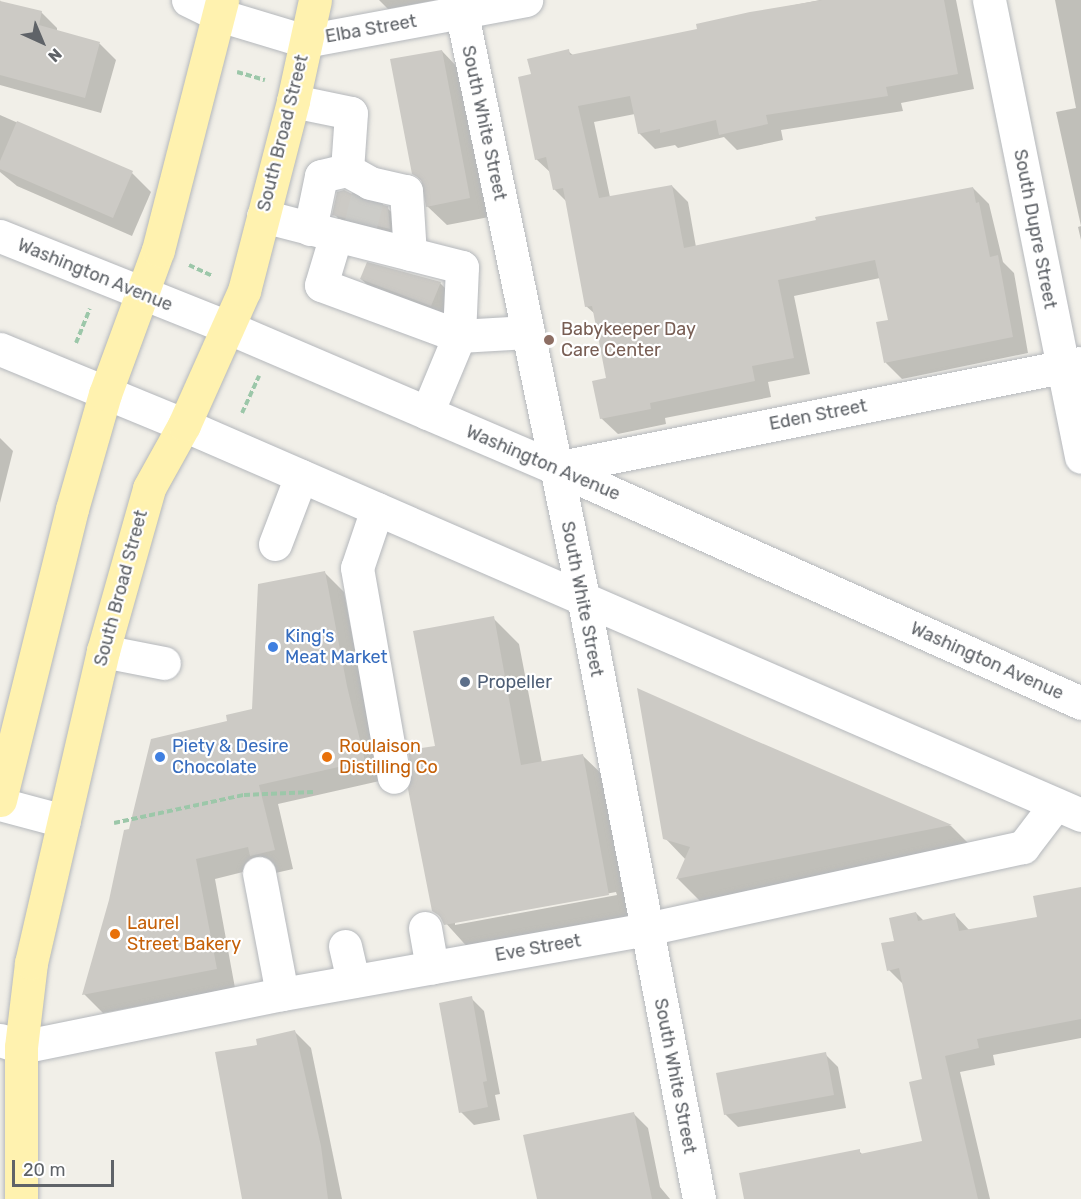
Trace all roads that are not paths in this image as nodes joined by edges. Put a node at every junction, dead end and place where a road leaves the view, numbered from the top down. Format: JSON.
{"nodes":[{"id":1,"x":188,"y":0,"type":"edge"},
{"id":2,"x":315,"y":0,"type":"edge"},
{"id":3,"x":526,"y":0,"type":"edge"},
{"id":4,"x":989,"y":0,"type":"edge"},
{"id":5,"x":460,"y":7,"type":"edge"},
{"id":6,"x":220,"y":8,"type":"edge"},
{"id":7,"x":306,"y":41,"type":"junction"},
{"id":8,"x":283,"y":92,"type":"junction"},
{"id":9,"x":362,"y":182,"type":"junction"},
{"id":10,"x":263,"y":216,"type":"junction"},
{"id":11,"x":341,"y":233,"type":"junction"},
{"id":12,"x":0,"y":236,"type":"edge"},
{"id":13,"x":410,"y":254,"type":"junction"},
{"id":14,"x":141,"y":294,"type":"junction"},
{"id":15,"x":227,"y":327,"type":"junction"},
{"id":16,"x":528,"y":332,"type":"junction"},
{"id":17,"x":459,"y":336,"type":"junction"},
{"id":18,"x":0,"y":349,"type":"edge"},
{"id":19,"x":1072,"y":364,"type":"edge"},
{"id":20,"x":105,"y":394,"type":"junction"},
{"id":21,"x":428,"y":414,"type":"junction"},
{"id":22,"x":184,"y":425,"type":"junction"},
{"id":23,"x":1081,"y":457,"type":"edge"},
{"id":24,"x":556,"y":468,"type":"junction"},
{"id":25,"x":301,"y":476,"type":"junction"},
{"id":26,"x":376,"y":509,"type":"junction"},
{"id":27,"x":275,"y":544,"type":"dead end"},
{"id":28,"x":583,"y":597,"type":"junction"},
{"id":29,"x":103,"y":651,"type":"junction"},
{"id":30,"x":164,"y":663,"type":"dead end"},
{"id":31,"x":1081,"y":703,"type":"edge"},
{"id":32,"x":394,"y":777,"type":"dead end"},
{"id":33,"x":0,"y":802,"type":"edge"},
{"id":34,"x":1068,"y":810,"type":"edge"},
{"id":35,"x":64,"y":821,"type":"junction"},
{"id":36,"x":259,"y":873,"type":"dead end"},
{"id":37,"x":425,"y":928,"type":"dead end"},
{"id":38,"x":646,"y":929,"type":"junction"},
{"id":39,"x":345,"y":946,"type":"dead end"},
{"id":40,"x":432,"y":967,"type":"junction"},
{"id":41,"x":353,"y":981,"type":"junction"},
{"id":42,"x":282,"y":994,"type":"junction"},
{"id":43,"x":10,"y":1043,"type":"edge"},
{"id":44,"x":21,"y":1199,"type":"edge"},
{"id":45,"x":699,"y":1199,"type":"edge"}],
"edges":[{"from":1,"to":6,"type":"street","name":"Elba Street"},
{"from":2,"to":7,"type":"main road","name":"South Broad Street"},
{"from":3,"to":5,"type":"street","name":"Elba Street"},
{"from":4,"to":19,"type":"street","name":"South Dupre Street"},
{"from":5,"to":7,"type":"street","name":"Elba Street"},
{"from":5,"to":16,"type":"street","name":"South White Street"},
{"from":6,"to":7,"type":"street","name":"Elba Street"},
{"from":6,"to":14,"type":"main road"},
{"from":7,"to":8,"type":"main road","name":"South Broad Street"},
{"from":8,"to":9,"type":"street"},
{"from":8,"to":10,"type":"main road","name":"South Broad Street"},
{"from":9,"to":11,"type":"street"},
{"from":9,"to":13,"type":"street"},
{"from":10,"to":11,"type":"street"},
{"from":10,"to":15,"type":"main road","name":"South Broad Street"},
{"from":11,"to":13,"type":"street"},
{"from":11,"to":17,"type":"street"},
{"from":12,"to":14,"type":"street","name":"Washington Avenue"},
{"from":13,"to":17,"type":"street"},
{"from":14,"to":15,"type":"street","name":"Washington Avenue"},
{"from":14,"to":20,"type":"main road"},
{"from":15,"to":21,"type":"street","name":"Washington Avenue"},
{"from":15,"to":22,"type":"main road","name":"South Broad Street"},
{"from":16,"to":17,"type":"street"},
{"from":16,"to":24,"type":"street","name":"South White Street"},
{"from":17,"to":21,"type":"street"},
{"from":18,"to":20,"type":"street"},
{"from":19,"to":23,"type":"street","name":"South Dupre Street"},
{"from":19,"to":24,"type":"street","name":"Eden Street"},
{"from":20,"to":22,"type":"street"},
{"from":20,"to":33,"type":"main road"},
{"from":21,"to":24,"type":"street","name":"Washington Avenue"},
{"from":22,"to":25,"type":"street"},
{"from":22,"to":29,"type":"main road","name":"South Broad Street"},
{"from":24,"to":28,"type":"street","name":"South White Street"},
{"from":24,"to":31,"type":"street","name":"Washington Avenue"},
{"from":25,"to":26,"type":"street"},
{"from":25,"to":27,"type":"street"},
{"from":26,"to":28,"type":"street"},
{"from":26,"to":32,"type":"street"},
{"from":28,"to":34,"type":"street"},
{"from":28,"to":38,"type":"street","name":"South White Street"},
{"from":29,"to":30,"type":"street"},
{"from":29,"to":35,"type":"main road","name":"South Broad Street"},
{"from":33,"to":35,"type":"street"},
{"from":34,"to":38,"type":"street","name":"Eve Street"},
{"from":35,"to":43,"type":"main road","name":"South Broad Street"},
{"from":36,"to":42,"type":"street"},
{"from":37,"to":40,"type":"street"},
{"from":38,"to":40,"type":"street","name":"Eve Street"},
{"from":38,"to":45,"type":"street","name":"South White Street"},
{"from":39,"to":41,"type":"street"},
{"from":40,"to":41,"type":"street","name":"Eve Street"},
{"from":41,"to":42,"type":"street","name":"Eve Street"},
{"from":42,"to":43,"type":"street","name":"Eve Street"},
{"from":43,"to":44,"type":"main road","name":"South Broad Street"}]}
